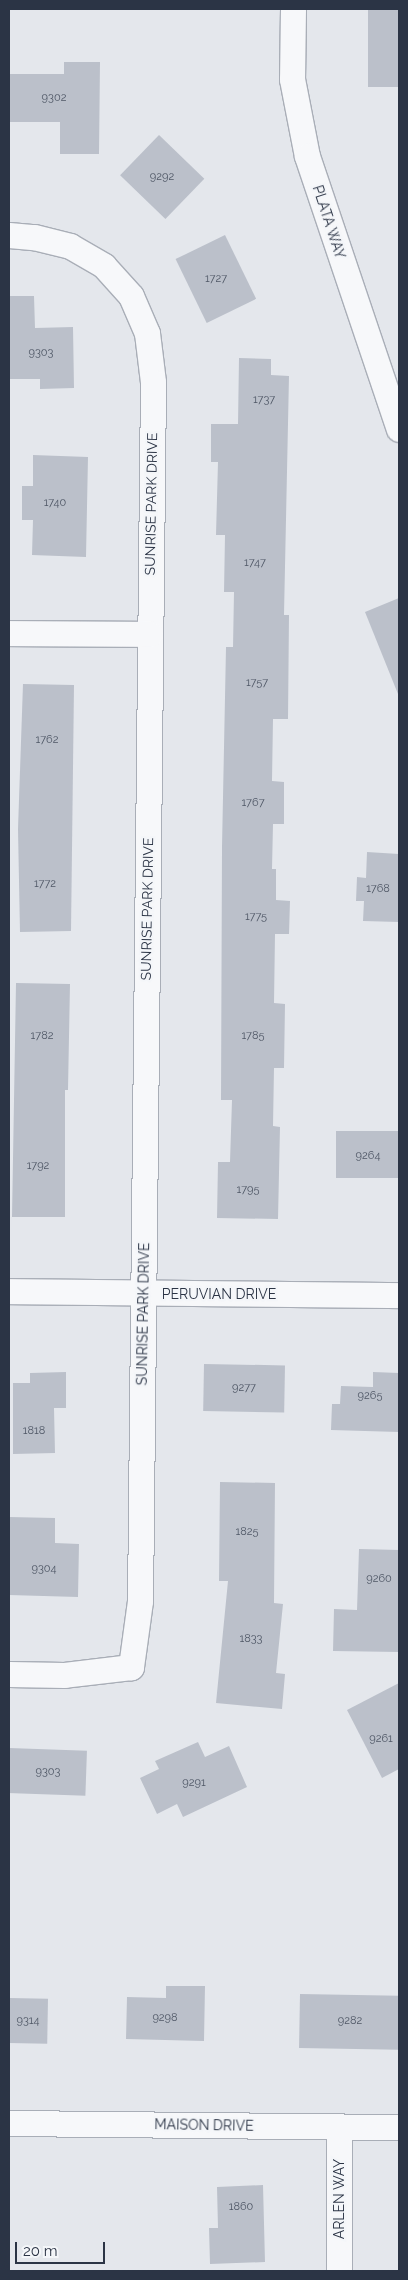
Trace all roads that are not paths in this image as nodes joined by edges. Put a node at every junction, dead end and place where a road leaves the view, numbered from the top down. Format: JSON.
{"nodes":[{"id":1,"x":293,"y":9,"type":"edge"},
{"id":2,"x":9,"y":235,"type":"edge"},
{"id":3,"x":399,"y":430,"type":"edge"},
{"id":4,"x":9,"y":633,"type":"edge"},
{"id":5,"x":150,"y":634,"type":"junction"},
{"id":6,"x":9,"y":1292,"type":"edge"},
{"id":7,"x":143,"y":1293,"type":"junction"},
{"id":8,"x":399,"y":1295,"type":"edge"},
{"id":9,"x":9,"y":1674,"type":"edge"},
{"id":10,"x":9,"y":2123,"type":"edge"},
{"id":11,"x":339,"y":2127,"type":"junction"},
{"id":12,"x":399,"y":2127,"type":"edge"},
{"id":13,"x":339,"y":2271,"type":"edge"}],
"edges":[{"from":1,"to":3,"type":"street","name":"PLATA WAY"},
{"from":2,"to":5,"type":"street","name":"SUNRISE PARK DRIVE"},
{"from":4,"to":5,"type":"street"},
{"from":5,"to":7,"type":"street","name":"SUNRISE PARK DRIVE"},
{"from":6,"to":7,"type":"street","name":"PERUVIAN DRIVE"},
{"from":7,"to":8,"type":"street","name":"PERUVIAN DRIVE"},
{"from":7,"to":9,"type":"street","name":"SUNRISE PARK DRIVE"},
{"from":10,"to":11,"type":"street","name":"MAISON DRIVE"},
{"from":11,"to":12,"type":"street","name":"MAISON DRIVE"},
{"from":11,"to":13,"type":"street","name":"ARLEN WAY"}]}
